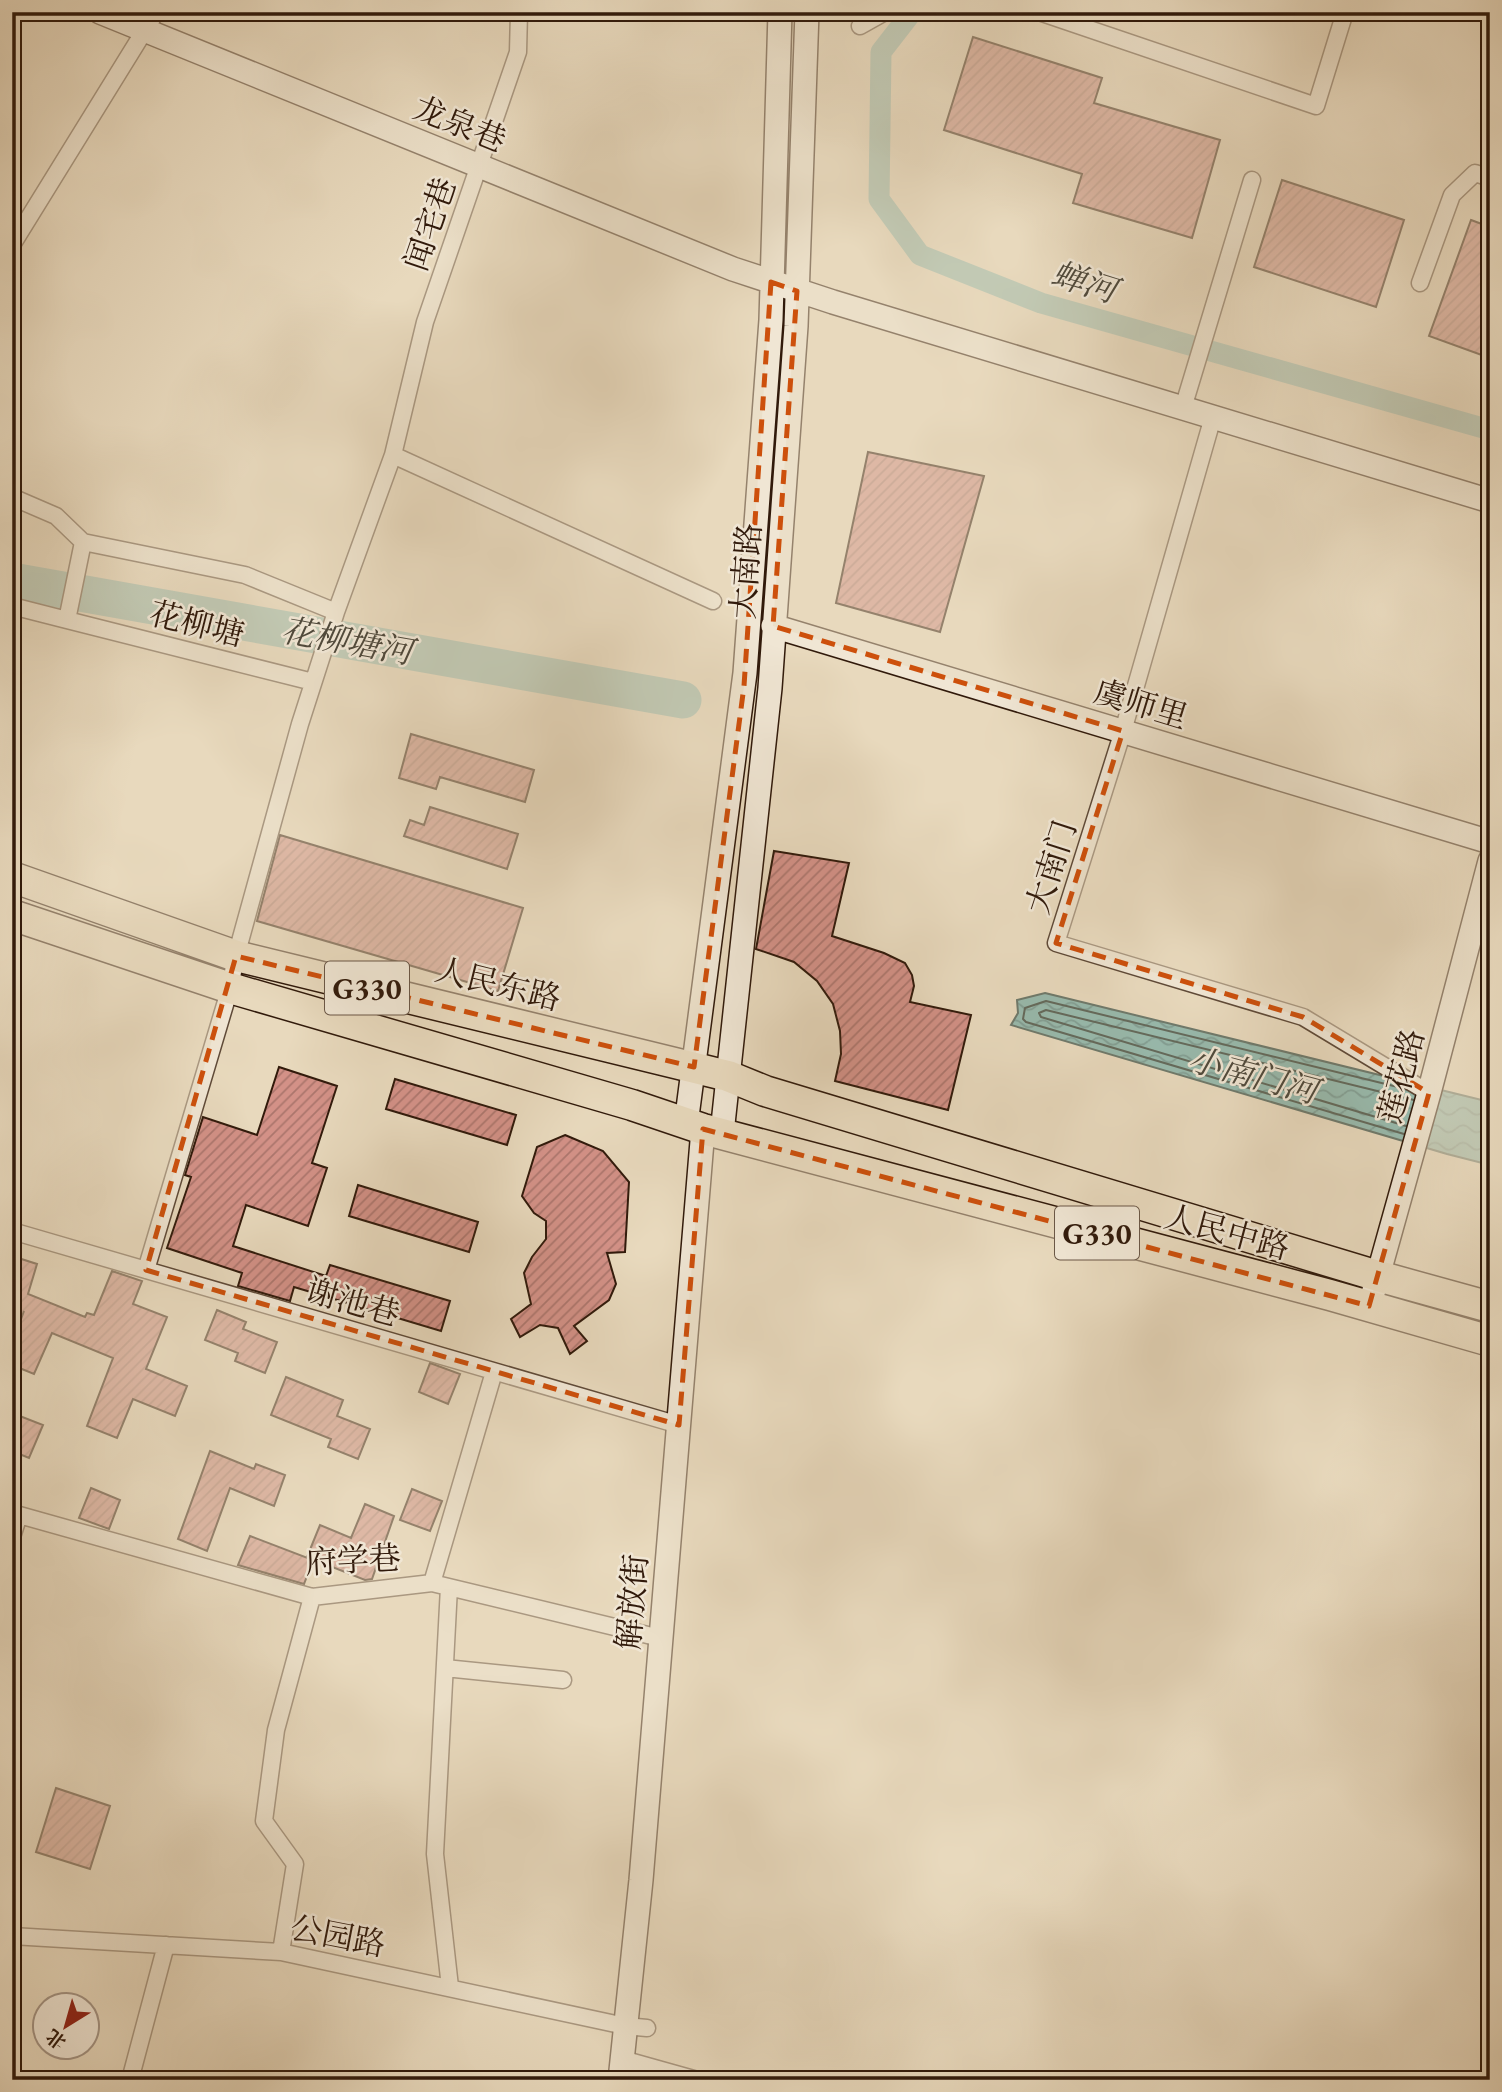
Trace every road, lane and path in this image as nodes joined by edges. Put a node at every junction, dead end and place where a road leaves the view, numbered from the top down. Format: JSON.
{"nodes":[{"id":1,"x":100,"y":12,"type":"edge"},
{"id":2,"x":519,"y":12,"type":"edge"},
{"id":3,"x":780,"y":12,"type":"edge"},
{"id":4,"x":807,"y":12,"type":"edge"},
{"id":5,"x":885,"y":12,"type":"edge"},
{"id":6,"x":1039,"y":12,"type":"edge"},
{"id":7,"x":1345,"y":12,"type":"edge"},
{"id":8,"x":150,"y":21,"type":"edge"},
{"id":9,"x":860,"y":26,"type":"dead end"},
{"id":10,"x":480,"y":166,"type":"junction"},
{"id":11,"x":1490,"y":178,"type":"edge"},
{"id":12,"x":1252,"y":180,"type":"dead end"},
{"id":13,"x":12,"y":245,"type":"edge"},
{"id":14,"x":771,"y":282,"type":"junction"},
{"id":15,"x":1420,"y":283,"type":"dead end"},
{"id":16,"x":797,"y":291,"type":"junction"},
{"id":17,"x":1183,"y":408,"type":"junction"},
{"id":18,"x":1213,"y":417,"type":"junction"},
{"id":19,"x":393,"y":455,"type":"junction"},
{"id":20,"x":12,"y":497,"type":"edge"},
{"id":21,"x":1490,"y":501,"type":"edge"},
{"id":22,"x":83,"y":542,"type":"junction"},
{"id":23,"x":713,"y":601,"type":"dead end"},
{"id":24,"x":12,"y":606,"type":"edge"},
{"id":25,"x":336,"y":612,"type":"junction"},
{"id":26,"x":68,"y":615,"type":"junction"},
{"id":27,"x":773,"y":626,"type":"junction"},
{"id":28,"x":313,"y":682,"type":"junction"},
{"id":29,"x":1123,"y":731,"type":"junction"},
{"id":30,"x":1490,"y":842,"type":"edge"},
{"id":31,"x":1490,"y":860,"type":"edge"},
{"id":32,"x":12,"y":877,"type":"edge"},
{"id":33,"x":12,"y":915,"type":"edge"},
{"id":34,"x":236,"y":956,"type":"junction"},
{"id":35,"x":230,"y":988,"type":"junction"},
{"id":36,"x":694,"y":1067,"type":"junction"},
{"id":37,"x":728,"y":1076,"type":"junction"},
{"id":38,"x":1429,"y":1093,"type":"junction"},
{"id":39,"x":704,"y":1128,"type":"junction"},
{"id":40,"x":12,"y":1231,"type":"edge"},
{"id":41,"x":146,"y":1270,"type":"junction"},
{"id":42,"x":1378,"y":1276,"type":"junction"},
{"id":43,"x":1369,"y":1306,"type":"junction"},
{"id":44,"x":1490,"y":1307,"type":"edge"},
{"id":45,"x":1490,"y":1341,"type":"edge"},
{"id":46,"x":494,"y":1372,"type":"junction"},
{"id":47,"x":679,"y":1424,"type":"junction"},
{"id":48,"x":16,"y":1514,"type":"edge"},
{"id":49,"x":12,"y":1537,"type":"edge"},
{"id":50,"x":432,"y":1583,"type":"junction"},
{"id":51,"x":449,"y":1587,"type":"junction"},
{"id":52,"x":312,"y":1597,"type":"junction"},
{"id":53,"x":660,"y":1638,"type":"junction"},
{"id":54,"x":445,"y":1668,"type":"junction"},
{"id":55,"x":563,"y":1680,"type":"dead end"},
{"id":56,"x":12,"y":1936,"type":"edge"},
{"id":57,"x":166,"y":1945,"type":"junction"},
{"id":58,"x":281,"y":1952,"type":"junction"},
{"id":59,"x":450,"y":1987,"type":"junction"},
{"id":60,"x":636,"y":2027,"type":"junction"},
{"id":61,"x":621,"y":2069,"type":"edge"},
{"id":62,"x":130,"y":2080,"type":"edge"},
{"id":63,"x":697,"y":2080,"type":"edge"}],
"edges":[{"from":1,"to":8,"type":"street","name":"龙泉巷"},
{"from":2,"to":10,"type":"street","name":"闻宅巷"},
{"from":3,"to":14,"type":"street","name":"大南路"},
{"from":4,"to":16,"type":"street","name":"大南路"},
{"from":5,"to":9,"type":"street"},
{"from":6,"to":7,"type":"street"},
{"from":8,"to":10,"type":"street","name":"龙泉巷"},
{"from":8,"to":13,"type":"street"},
{"from":10,"to":14,"type":"street","name":"龙泉巷"},
{"from":10,"to":19,"type":"street","name":"闻宅巷"},
{"from":11,"to":15,"type":"street"},
{"from":12,"to":17,"type":"street"},
{"from":14,"to":16,"type":"street","name":"龙泉巷"},
{"from":14,"to":36,"type":"street","name":"大南路"},
{"from":16,"to":17,"type":"street"},
{"from":16,"to":27,"type":"street","name":"大南路"},
{"from":17,"to":18,"type":"street"},
{"from":18,"to":21,"type":"street"},
{"from":18,"to":29,"type":"street","name":"大南门"},
{"from":19,"to":23,"type":"street"},
{"from":19,"to":25,"type":"street","name":"闻宅巷"},
{"from":20,"to":22,"type":"street"},
{"from":22,"to":25,"type":"street"},
{"from":22,"to":26,"type":"street"},
{"from":24,"to":26,"type":"street","name":"花柳塘"},
{"from":25,"to":28,"type":"street","name":"闻宅巷"},
{"from":26,"to":28,"type":"street","name":"花柳塘"},
{"from":27,"to":29,"type":"street","name":"虞师里"},
{"from":27,"to":37,"type":"street","name":"大南路"},
{"from":28,"to":34,"type":"street","name":"闻宅巷"},
{"from":29,"to":30,"type":"street","name":"虞师里"},
{"from":29,"to":38,"type":"street","name":"大南门"},
{"from":31,"to":38,"type":"street","name":"莲花路"},
{"from":32,"to":34,"type":"highway","name":"人民东路","number":"G330"},
{"from":33,"to":35,"type":"highway","number":"G330"},
{"from":34,"to":35,"type":"street","name":"闻宅巷"},
{"from":34,"to":36,"type":"highway","name":"人民东路","number":"G330"},
{"from":35,"to":39,"type":"highway","number":"G330"},
{"from":35,"to":41,"type":"street","name":"闻宅巷"},
{"from":36,"to":37,"type":"highway","name":"人民东路","number":"G330"},
{"from":36,"to":39,"type":"street","name":"大南路"},
{"from":37,"to":39,"type":"street","name":"大南路"},
{"from":37,"to":42,"type":"highway","name":"人民中路","number":"G330"},
{"from":38,"to":42,"type":"street","name":"莲花路"},
{"from":39,"to":43,"type":"highway","name":"人民中路","number":"G330"},
{"from":39,"to":47,"type":"street","name":"解放街"},
{"from":40,"to":41,"type":"street","name":"谢池巷"},
{"from":41,"to":46,"type":"street","name":"谢池巷"},
{"from":42,"to":43,"type":"street","name":"莲花路"},
{"from":42,"to":44,"type":"highway","name":"人民中路","number":"G330"},
{"from":43,"to":45,"type":"highway","name":"人民中路","number":"G330"},
{"from":46,"to":47,"type":"street","name":"谢池巷"},
{"from":46,"to":50,"type":"street"},
{"from":47,"to":53,"type":"street","name":"解放街"},
{"from":48,"to":49,"type":"street"},
{"from":48,"to":52,"type":"street","name":"府学巷"},
{"from":50,"to":51,"type":"street","name":"府学巷"},
{"from":50,"to":52,"type":"street","name":"府学巷"},
{"from":51,"to":53,"type":"street","name":"府学巷"},
{"from":51,"to":54,"type":"street"},
{"from":52,"to":58,"type":"street"},
{"from":53,"to":60,"type":"street","name":"解放街"},
{"from":54,"to":55,"type":"street"},
{"from":54,"to":59,"type":"street"},
{"from":56,"to":57,"type":"street","name":"公园路"},
{"from":57,"to":58,"type":"street","name":"公园路"},
{"from":57,"to":62,"type":"street"},
{"from":58,"to":59,"type":"street","name":"公园路"},
{"from":59,"to":60,"type":"street","name":"公园路"},
{"from":60,"to":61,"type":"street","name":"解放街"},
{"from":61,"to":63,"type":"street"}]}
